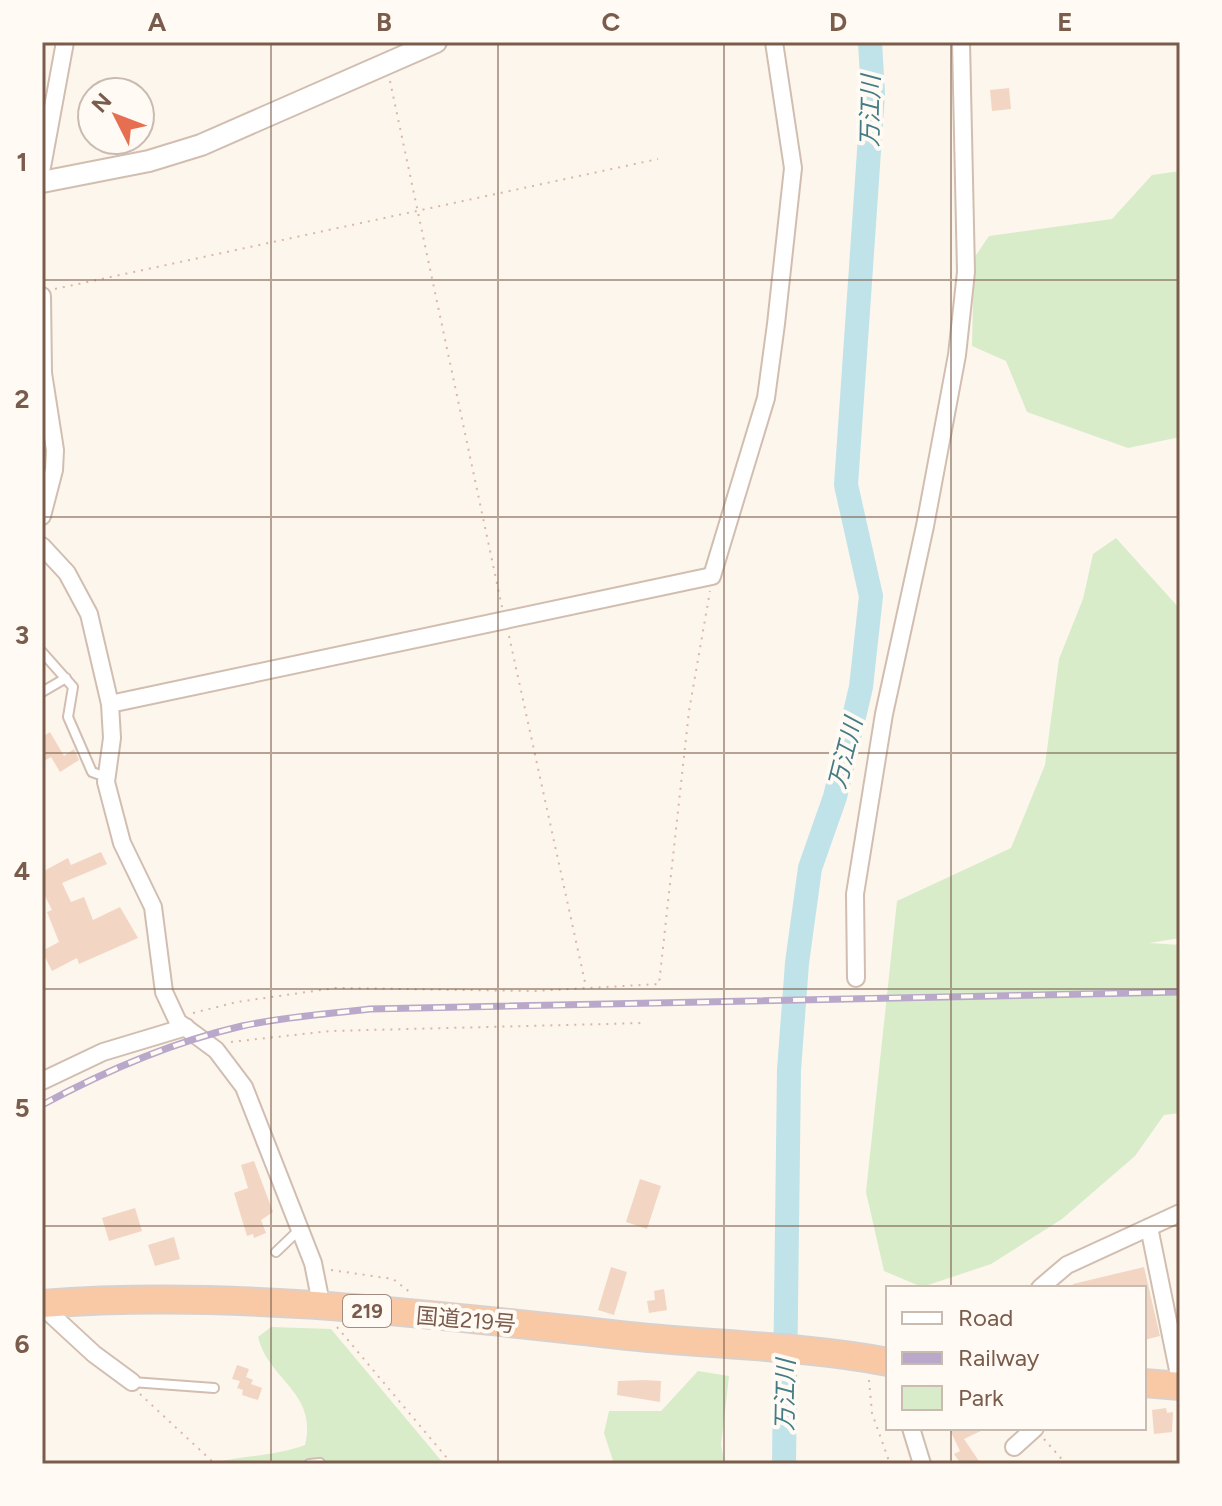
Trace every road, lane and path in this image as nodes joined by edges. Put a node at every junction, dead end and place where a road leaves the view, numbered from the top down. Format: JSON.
{"nodes":[{"id":1,"x":65,"y":42,"type":"edge"},
{"id":2,"x":436,"y":42,"type":"edge"},
{"id":3,"x":774,"y":42,"type":"edge"},
{"id":4,"x":961,"y":42,"type":"edge"},
{"id":5,"x":386,"y":63,"type":"junction"},
{"id":6,"x":658,"y":159,"type":"dead end"},
{"id":7,"x":42,"y":167,"type":"edge"},
{"id":8,"x":42,"y":182,"type":"edge"},
{"id":9,"x":417,"y":212,"type":"junction"},
{"id":10,"x":42,"y":294,"type":"edge"},
{"id":11,"x":42,"y":516,"type":"edge"},
{"id":12,"x":42,"y":546,"type":"edge"},
{"id":13,"x":712,"y":576,"type":"junction"},
{"id":14,"x":505,"y":621,"type":"junction"},
{"id":15,"x":42,"y":652,"type":"edge"},
{"id":16,"x":66,"y":678,"type":"junction"},
{"id":17,"x":42,"y":692,"type":"edge"},
{"id":18,"x":110,"y":704,"type":"junction"},
{"id":19,"x":106,"y":777,"type":"junction"},
{"id":20,"x":856,"y":978,"type":"dead end"},
{"id":21,"x":586,"y":987,"type":"junction"},
{"id":22,"x":645,"y":1023,"type":"dead end"},
{"id":23,"x":182,"y":1024,"type":"junction"},
{"id":24,"x":216,"y":1050,"type":"junction"},
{"id":25,"x":42,"y":1081,"type":"edge"},
{"id":26,"x":1180,"y":1213,"type":"edge"},
{"id":27,"x":1149,"y":1227,"type":"junction"},
{"id":28,"x":300,"y":1229,"type":"junction"},
{"id":29,"x":276,"y":1252,"type":"dead end"},
{"id":30,"x":314,"y":1269,"type":"junction"},
{"id":31,"x":1042,"y":1286,"type":"edge"},
{"id":32,"x":412,"y":1294,"type":"dead end"},
{"id":33,"x":42,"y":1305,"type":"edge"},
{"id":34,"x":322,"y":1308,"type":"junction"},
{"id":35,"x":881,"y":1360,"type":"edge"},
{"id":36,"x":132,"y":1382,"type":"junction"},
{"id":37,"x":1146,"y":1383,"type":"edge"},
{"id":38,"x":1180,"y":1383,"type":"edge"},
{"id":39,"x":214,"y":1388,"type":"dead end"},
{"id":40,"x":912,"y":1430,"type":"edge"},
{"id":41,"x":1033,"y":1430,"type":"edge"},
{"id":42,"x":1037,"y":1430,"type":"edge"},
{"id":43,"x":1014,"y":1447,"type":"dead end"},
{"id":44,"x":320,"y":1463,"type":"edge"},
{"id":45,"x":215,"y":1464,"type":"edge"},
{"id":46,"x":309,"y":1464,"type":"edge"},
{"id":47,"x":452,"y":1464,"type":"edge"},
{"id":48,"x":890,"y":1464,"type":"edge"},
{"id":49,"x":922,"y":1464,"type":"edge"},
{"id":50,"x":1066,"y":1464,"type":"edge"}],
"edges":[{"from":1,"to":7,"type":"street"},
{"from":2,"to":5,"type":"street"},
{"from":3,"to":13,"type":"street"},
{"from":4,"to":20,"type":"street"},
{"from":5,"to":8,"type":"street"},
{"from":5,"to":9,"type":"path"},
{"from":6,"to":9,"type":"path"},
{"from":9,"to":10,"type":"path"},
{"from":9,"to":14,"type":"path"},
{"from":10,"to":11,"type":"street"},
{"from":12,"to":18,"type":"street"},
{"from":13,"to":14,"type":"street"},
{"from":13,"to":21,"type":"path"},
{"from":14,"to":18,"type":"street"},
{"from":14,"to":21,"type":"path"},
{"from":15,"to":16,"type":"lane"},
{"from":16,"to":17,"type":"lane"},
{"from":16,"to":19,"type":"lane"},
{"from":18,"to":19,"type":"street"},
{"from":19,"to":23,"type":"street"},
{"from":21,"to":23,"type":"path"},
{"from":22,"to":24,"type":"path"},
{"from":23,"to":24,"type":"street"},
{"from":23,"to":25,"type":"street"},
{"from":24,"to":28,"type":"street"},
{"from":26,"to":27,"type":"street"},
{"from":27,"to":31,"type":"street"},
{"from":27,"to":38,"type":"street"},
{"from":28,"to":29,"type":"lane"},
{"from":28,"to":30,"type":"street"},
{"from":30,"to":32,"type":"path"},
{"from":30,"to":34,"type":"street"},
{"from":33,"to":34,"type":"highway","name":"国道219号","number":"219"},
{"from":33,"to":36,"type":"street"},
{"from":34,"to":35,"type":"highway","name":"国道219号","number":"219"},
{"from":34,"to":47,"type":"path"},
{"from":35,"to":48,"type":"path"},
{"from":36,"to":39,"type":"lane"},
{"from":36,"to":45,"type":"path"},
{"from":37,"to":38,"type":"highway"},
{"from":40,"to":49,"type":"street"},
{"from":41,"to":43,"type":"street"},
{"from":42,"to":50,"type":"path"},
{"from":44,"to":46,"type":"lane"}]}
